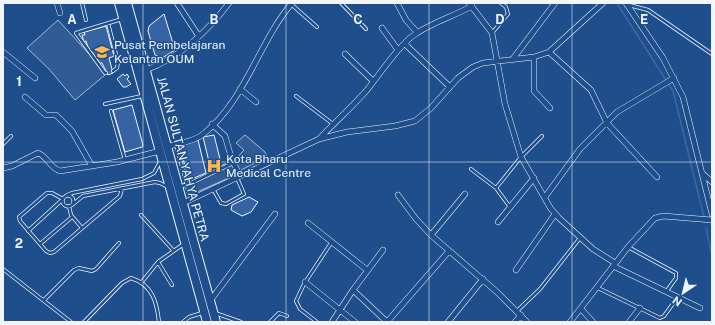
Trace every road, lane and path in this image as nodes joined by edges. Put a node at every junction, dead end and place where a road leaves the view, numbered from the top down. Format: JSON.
{"nodes":[{"id":1,"x":57,"y":3,"type":"edge"},
{"id":2,"x":82,"y":3,"type":"edge"},
{"id":3,"x":119,"y":3,"type":"edge"},
{"id":4,"x":127,"y":3,"type":"edge"},
{"id":5,"x":177,"y":3,"type":"edge"},
{"id":6,"x":229,"y":3,"type":"edge"},
{"id":7,"x":291,"y":3,"type":"edge"},
{"id":8,"x":341,"y":3,"type":"edge"},
{"id":9,"x":397,"y":3,"type":"edge"},
{"id":10,"x":501,"y":3,"type":"edge"},
{"id":11,"x":555,"y":3,"type":"edge"},
{"id":12,"x":603,"y":3,"type":"edge"},
{"id":13,"x":626,"y":4,"type":"edge"},
{"id":14,"x":471,"y":5,"type":"edge"},
{"id":15,"x":60,"y":13,"type":"dead end"},
{"id":16,"x":124,"y":18,"type":"junction"},
{"id":17,"x":86,"y":20,"type":"dead end"},
{"id":18,"x":108,"y":23,"type":"junction"},
{"id":19,"x":317,"y":27,"type":"dead end"},
{"id":20,"x":382,"y":28,"type":"dead end"},
{"id":21,"x":366,"y":29,"type":"dead end"},
{"id":22,"x":417,"y":32,"type":"junction"},
{"id":23,"x":492,"y":32,"type":"junction"},
{"id":24,"x":198,"y":35,"type":"junction"},
{"id":25,"x":405,"y":44,"type":"junction"},
{"id":26,"x":398,"y":50,"type":"junction"},
{"id":27,"x":3,"y":52,"type":"edge"},
{"id":28,"x":549,"y":52,"type":"junction"},
{"id":29,"x":345,"y":54,"type":"dead end"},
{"id":30,"x":712,"y":54,"type":"edge"},
{"id":31,"x":534,"y":57,"type":"junction"},
{"id":32,"x":135,"y":58,"type":"junction"},
{"id":33,"x":512,"y":60,"type":"junction"},
{"id":34,"x":497,"y":61,"type":"junction"},
{"id":35,"x":118,"y":62,"type":"junction"},
{"id":36,"x":146,"y":70,"type":"junction"},
{"id":37,"x":112,"y":71,"type":"dead end"},
{"id":38,"x":106,"y":73,"type":"dead end"},
{"id":39,"x":35,"y":78,"type":"dead end"},
{"id":40,"x":670,"y":80,"type":"junction"},
{"id":41,"x":373,"y":81,"type":"junction"},
{"id":42,"x":450,"y":87,"type":"junction"},
{"id":43,"x":240,"y":89,"type":"junction"},
{"id":44,"x":145,"y":95,"type":"junction"},
{"id":45,"x":296,"y":96,"type":"dead end"},
{"id":46,"x":25,"y":97,"type":"dead end"},
{"id":47,"x":256,"y":102,"type":"dead end"},
{"id":48,"x":105,"y":104,"type":"dead end"},
{"id":49,"x":550,"y":108,"type":"dead end"},
{"id":50,"x":111,"y":111,"type":"dead end"},
{"id":51,"x":607,"y":123,"type":"junction"},
{"id":52,"x":212,"y":124,"type":"junction"},
{"id":53,"x":333,"y":124,"type":"junction"},
{"id":54,"x":11,"y":136,"type":"dead end"},
{"id":55,"x":542,"y":136,"type":"dead end"},
{"id":56,"x":319,"y":139,"type":"junction"},
{"id":57,"x":3,"y":144,"type":"edge"},
{"id":58,"x":176,"y":144,"type":"junction"},
{"id":59,"x":163,"y":151,"type":"junction"},
{"id":60,"x":521,"y":157,"type":"junction"},
{"id":61,"x":125,"y":160,"type":"junction"},
{"id":62,"x":233,"y":163,"type":"junction"},
{"id":63,"x":92,"y":166,"type":"junction"},
{"id":64,"x":3,"y":168,"type":"edge"},
{"id":65,"x":471,"y":169,"type":"dead end"},
{"id":66,"x":702,"y":173,"type":"junction"},
{"id":67,"x":238,"y":176,"type":"junction"},
{"id":68,"x":657,"y":177,"type":"dead end"},
{"id":69,"x":534,"y":178,"type":"junction"},
{"id":70,"x":712,"y":182,"type":"edge"},
{"id":71,"x":187,"y":184,"type":"junction"},
{"id":72,"x":122,"y":188,"type":"junction"},
{"id":73,"x":175,"y":188,"type":"junction"},
{"id":74,"x":213,"y":188,"type":"junction"},
{"id":75,"x":496,"y":188,"type":"junction"},
{"id":76,"x":465,"y":194,"type":"dead end"},
{"id":77,"x":66,"y":195,"type":"junction"},
{"id":78,"x":398,"y":195,"type":"dead end"},
{"id":79,"x":545,"y":197,"type":"junction"},
{"id":80,"x":62,"y":199,"type":"junction"},
{"id":81,"x":710,"y":199,"type":"edge"},
{"id":82,"x":182,"y":202,"type":"junction"},
{"id":83,"x":70,"y":206,"type":"junction"},
{"id":84,"x":510,"y":207,"type":"junction"},
{"id":85,"x":275,"y":214,"type":"dead end"},
{"id":86,"x":556,"y":214,"type":"junction"},
{"id":87,"x":712,"y":214,"type":"edge"},
{"id":88,"x":141,"y":215,"type":"dead end"},
{"id":89,"x":72,"y":216,"type":"junction"},
{"id":90,"x":712,"y":220,"type":"edge"},
{"id":91,"x":498,"y":222,"type":"dead end"},
{"id":92,"x":308,"y":223,"type":"dead end"},
{"id":93,"x":82,"y":228,"type":"junction"},
{"id":94,"x":28,"y":231,"type":"junction"},
{"id":95,"x":431,"y":235,"type":"junction"},
{"id":96,"x":581,"y":238,"type":"junction"},
{"id":97,"x":332,"y":242,"type":"junction"},
{"id":98,"x":119,"y":243,"type":"dead end"},
{"id":99,"x":186,"y":243,"type":"junction"},
{"id":100,"x":40,"y":244,"type":"junction"},
{"id":101,"x":628,"y":247,"type":"junction"},
{"id":102,"x":173,"y":250,"type":"junction"},
{"id":103,"x":383,"y":250,"type":"dead end"},
{"id":104,"x":449,"y":251,"type":"junction"},
{"id":105,"x":158,"y":262,"type":"junction"},
{"id":106,"x":614,"y":265,"type":"junction"},
{"id":107,"x":3,"y":269,"type":"edge"},
{"id":108,"x":367,"y":270,"type":"junction"},
{"id":109,"x":516,"y":270,"type":"dead end"},
{"id":110,"x":483,"y":279,"type":"junction"},
{"id":111,"x":305,"y":282,"type":"junction"},
{"id":112,"x":141,"y":283,"type":"junction"},
{"id":113,"x":172,"y":285,"type":"dead end"},
{"id":114,"x":597,"y":287,"type":"junction"},
{"id":115,"x":353,"y":290,"type":"junction"},
{"id":116,"x":666,"y":292,"type":"junction"},
{"id":117,"x":677,"y":298,"type":"junction"},
{"id":118,"x":44,"y":300,"type":"junction"},
{"id":119,"x":210,"y":301,"type":"junction"},
{"id":120,"x":640,"y":308,"type":"junction"},
{"id":121,"x":700,"y":308,"type":"dead end"},
{"id":122,"x":581,"y":309,"type":"junction"},
{"id":123,"x":340,"y":310,"type":"junction"},
{"id":124,"x":209,"y":312,"type":"junction"},
{"id":125,"x":519,"y":313,"type":"junction"},
{"id":126,"x":287,"y":316,"type":"dead end"},
{"id":127,"x":189,"y":317,"type":"junction"},
{"id":128,"x":71,"y":322,"type":"edge"},
{"id":129,"x":84,"y":322,"type":"edge"},
{"id":130,"x":159,"y":322,"type":"edge"},
{"id":131,"x":183,"y":322,"type":"edge"},
{"id":132,"x":190,"y":322,"type":"edge"},
{"id":133,"x":207,"y":322,"type":"edge"},
{"id":134,"x":216,"y":322,"type":"edge"},
{"id":135,"x":240,"y":322,"type":"edge"},
{"id":136,"x":270,"y":322,"type":"edge"},
{"id":137,"x":317,"y":322,"type":"edge"},
{"id":138,"x":332,"y":322,"type":"edge"},
{"id":139,"x":355,"y":322,"type":"edge"},
{"id":140,"x":448,"y":322,"type":"edge"},
{"id":141,"x":515,"y":322,"type":"edge"},
{"id":142,"x":527,"y":322,"type":"edge"},
{"id":143,"x":570,"y":322,"type":"edge"},
{"id":144,"x":593,"y":322,"type":"edge"},
{"id":145,"x":629,"y":322,"type":"edge"}],
"edges":[{"from":1,"to":15,"type":"street"},
{"from":2,"to":17,"type":"lane"},
{"from":3,"to":16,"type":"highway","name":"JALAN SULTAN YAHYA PETRA"},
{"from":4,"to":36,"type":"highway","name":"JALAN SULTAN YAHYA PETRA"},
{"from":5,"to":24,"type":"street"},
{"from":6,"to":24,"type":"street"},
{"from":7,"to":19,"type":"lane"},
{"from":7,"to":43,"type":"street"},
{"from":8,"to":21,"type":"lane"},
{"from":9,"to":22,"type":"street"},
{"from":10,"to":23,"type":"lane"},
{"from":11,"to":33,"type":"street"},
{"from":12,"to":28,"type":"street"},
{"from":13,"to":30,"type":"lane"},
{"from":13,"to":40,"type":"street"},
{"from":14,"to":22,"type":"street"},
{"from":14,"to":23,"type":"street"},
{"from":16,"to":18,"type":"lane"},
{"from":16,"to":32,"type":"highway","name":"JALAN SULTAN YAHYA PETRA"},
{"from":18,"to":35,"type":"lane"},
{"from":18,"to":38,"type":"lane"},
{"from":20,"to":26,"type":"street"},
{"from":22,"to":25,"type":"street"},
{"from":23,"to":34,"type":"street"},
{"from":24,"to":36,"type":"street"},
{"from":25,"to":26,"type":"street"},
{"from":25,"to":42,"type":"street"},
{"from":26,"to":41,"type":"street"},
{"from":27,"to":39,"type":"street"},
{"from":28,"to":31,"type":"street"},
{"from":28,"to":51,"type":"street"},
{"from":29,"to":41,"type":"street"},
{"from":31,"to":33,"type":"street"},
{"from":31,"to":49,"type":"street"},
{"from":32,"to":35,"type":"lane"},
{"from":32,"to":44,"type":"highway","name":"JALAN SULTAN YAHYA PETRA"},
{"from":33,"to":34,"type":"street"},
{"from":34,"to":42,"type":"street"},
{"from":34,"to":60,"type":"street"},
{"from":35,"to":37,"type":"lane"},
{"from":36,"to":59,"type":"highway","name":"JALAN SULTAN YAHYA PETRA"},
{"from":40,"to":51,"type":"street"},
{"from":40,"to":66,"type":"street"},
{"from":41,"to":53,"type":"street"},
{"from":42,"to":56,"type":"street"},
{"from":43,"to":47,"type":"street"},
{"from":43,"to":52,"type":"street"},
{"from":44,"to":48,"type":"lane"},
{"from":44,"to":59,"type":"highway","name":"JALAN SULTAN YAHYA PETRA"},
{"from":45,"to":53,"type":"lane"},
{"from":46,"to":63,"type":"street"},
{"from":50,"to":61,"type":"lane"},
{"from":51,"to":68,"type":"street"},
{"from":51,"to":79,"type":"street"},
{"from":52,"to":58,"type":"street"},
{"from":52,"to":62,"type":"street"},
{"from":53,"to":56,"type":"street"},
{"from":54,"to":57,"type":"lane"},
{"from":55,"to":60,"type":"lane"},
{"from":56,"to":67,"type":"street"},
{"from":58,"to":59,"type":"street"},
{"from":58,"to":71,"type":"lane"},
{"from":59,"to":61,"type":"street"},
{"from":59,"to":73,"type":"highway","name":"JALAN SULTAN YAHYA PETRA"},
{"from":59,"to":77,"type":"lane"},
{"from":60,"to":69,"type":"street"},
{"from":60,"to":75,"type":"lane"},
{"from":61,"to":63,"type":"street"},
{"from":62,"to":67,"type":"street"},
{"from":62,"to":71,"type":"lane"},
{"from":63,"to":64,"type":"street"},
{"from":65,"to":75,"type":"lane"},
{"from":66,"to":70,"type":"street"},
{"from":66,"to":81,"type":"street"},
{"from":67,"to":74,"type":"street"},
{"from":67,"to":74,"type":"lane"},
{"from":69,"to":79,"type":"street"},
{"from":69,"to":84,"type":"street"},
{"from":71,"to":73,"type":"lane"},
{"from":72,"to":73,"type":"lane"},
{"from":72,"to":83,"type":"lane"},
{"from":72,"to":93,"type":"lane"},
{"from":73,"to":82,"type":"highway","name":"JALAN SULTAN YAHYA PETRA"},
{"from":73,"to":99,"type":"highway","name":"JALAN SULTAN YAHYA PETRA"},
{"from":74,"to":82,"type":"street"},
{"from":75,"to":84,"type":"lane"},
{"from":76,"to":95,"type":"street"},
{"from":77,"to":80,"type":"lane"},
{"from":77,"to":83,"type":"lane"},
{"from":78,"to":95,"type":"street"},
{"from":79,"to":86,"type":"street"},
{"from":80,"to":83,"type":"lane"},
{"from":80,"to":94,"type":"lane"},
{"from":80,"to":94,"type":"lane"},
{"from":81,"to":87,"type":"street"},
{"from":82,"to":119,"type":"highway","name":"JALAN SULTAN YAHYA PETRA"},
{"from":83,"to":89,"type":"lane"},
{"from":84,"to":91,"type":"street"},
{"from":85,"to":119,"type":"street"},
{"from":86,"to":96,"type":"street"},
{"from":86,"to":109,"type":"street"},
{"from":88,"to":102,"type":"lane"},
{"from":89,"to":93,"type":"lane"},
{"from":89,"to":100,"type":"lane"},
{"from":90,"to":101,"type":"street"},
{"from":92,"to":97,"type":"street"},
{"from":93,"to":100,"type":"lane"},
{"from":94,"to":100,"type":"lane"},
{"from":95,"to":104,"type":"street"},
{"from":96,"to":106,"type":"street"},
{"from":96,"to":125,"type":"lane"},
{"from":97,"to":108,"type":"street"},
{"from":97,"to":111,"type":"lane"},
{"from":98,"to":118,"type":"lane"},
{"from":99,"to":102,"type":"lane"},
{"from":99,"to":124,"type":"highway","name":"JALAN SULTAN YAHYA PETRA"},
{"from":101,"to":106,"type":"street"},
{"from":101,"to":116,"type":"lane"},
{"from":102,"to":105,"type":"lane"},
{"from":103,"to":108,"type":"street"},
{"from":104,"to":110,"type":"street"},
{"from":104,"to":115,"type":"street"},
{"from":105,"to":112,"type":"lane"},
{"from":105,"to":113,"type":"lane"},
{"from":106,"to":114,"type":"street"},
{"from":106,"to":116,"type":"street"},
{"from":107,"to":118,"type":"lane"},
{"from":108,"to":115,"type":"street"},
{"from":110,"to":125,"type":"street"},
{"from":110,"to":140,"type":"street"},
{"from":111,"to":123,"type":"street"},
{"from":111,"to":137,"type":"lane"},
{"from":112,"to":129,"type":"lane"},
{"from":112,"to":130,"type":"lane"},
{"from":114,"to":120,"type":"lane"},
{"from":114,"to":122,"type":"street"},
{"from":115,"to":123,"type":"street"},
{"from":116,"to":117,"type":"street"},
{"from":117,"to":120,"type":"lane"},
{"from":117,"to":121,"type":"street"},
{"from":118,"to":128,"type":"lane"},
{"from":119,"to":124,"type":"highway","name":"JALAN SULTAN YAHYA PETRA"},
{"from":120,"to":145,"type":"street"},
{"from":122,"to":143,"type":"street"},
{"from":122,"to":144,"type":"street"},
{"from":123,"to":138,"type":"street"},
{"from":123,"to":139,"type":"street"},
{"from":124,"to":127,"type":"lane"},
{"from":124,"to":133,"type":"highway","name":"JALAN SULTAN YAHYA PETRA"},
{"from":124,"to":134,"type":"highway","name":"JALAN SULTAN YAHYA PETRA"},
{"from":124,"to":135,"type":"lane"},
{"from":125,"to":141,"type":"street"},
{"from":125,"to":142,"type":"street"},
{"from":126,"to":136,"type":"lane"},
{"from":127,"to":131,"type":"lane"},
{"from":127,"to":132,"type":"lane"}]}
